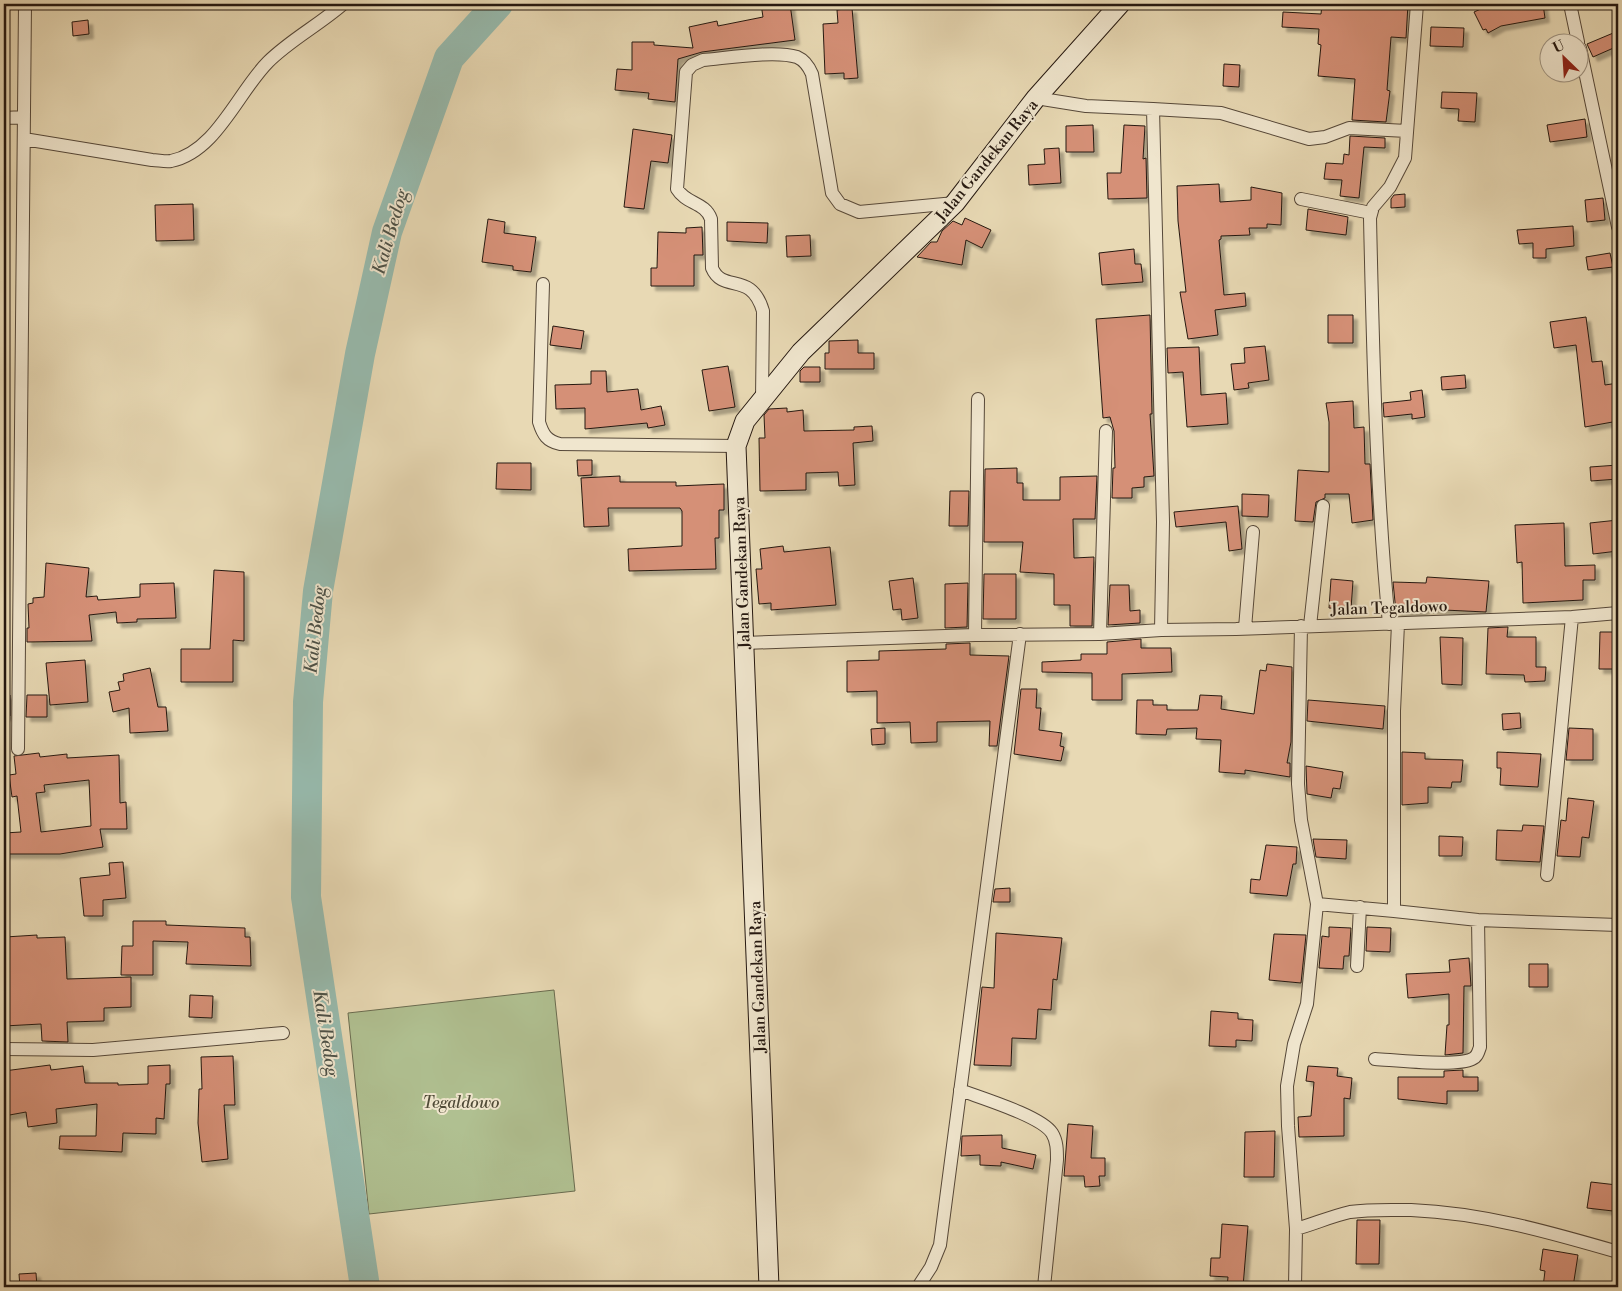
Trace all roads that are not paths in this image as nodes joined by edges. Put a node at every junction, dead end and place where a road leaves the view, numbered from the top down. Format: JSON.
{"nodes":[{"id":1,"x":25,"y":4,"type":"edge"},
{"id":2,"x":343,"y":4,"type":"edge"},
{"id":3,"x":1120,"y":4,"type":"edge"},
{"id":4,"x":1417,"y":4,"type":"edge"},
{"id":5,"x":1570,"y":4,"type":"edge"},
{"id":6,"x":1576,"y":32,"type":"edge"},
{"id":7,"x":1587,"y":82,"type":"edge"},
{"id":8,"x":1036,"y":98,"type":"junction"},
{"id":9,"x":1153,"y":109,"type":"junction"},
{"id":10,"x":24,"y":117,"type":"junction"},
{"id":11,"x":4,"y":118,"type":"edge"},
{"id":12,"x":1407,"y":130,"type":"junction"},
{"id":13,"x":24,"y":138,"type":"junction"},
{"id":14,"x":1301,"y":198,"type":"dead end"},
{"id":15,"x":955,"y":203,"type":"junction"},
{"id":16,"x":1371,"y":213,"type":"junction"},
{"id":17,"x":1618,"y":227,"type":"edge"},
{"id":18,"x":543,"y":284,"type":"dead end"},
{"id":19,"x":762,"y":399,"type":"junction"},
{"id":20,"x":978,"y":399,"type":"dead end"},
{"id":21,"x":1106,"y":431,"type":"dead end"},
{"id":22,"x":736,"y":446,"type":"junction"},
{"id":23,"x":1323,"y":506,"type":"dead end"},
{"id":24,"x":1253,"y":532,"type":"dead end"},
{"id":25,"x":1618,"y":613,"type":"edge"},
{"id":26,"x":1572,"y":617,"type":"junction"},
{"id":27,"x":1393,"y":624,"type":"junction"},
{"id":28,"x":1305,"y":626,"type":"junction"},
{"id":29,"x":1245,"y":628,"type":"junction"},
{"id":30,"x":1161,"y":630,"type":"junction"},
{"id":31,"x":1020,"y":634,"type":"junction"},
{"id":32,"x":1100,"y":634,"type":"junction"},
{"id":33,"x":976,"y":635,"type":"junction"},
{"id":34,"x":744,"y":643,"type":"junction"},
{"id":35,"x":18,"y":749,"type":"dead end"},
{"id":36,"x":1546,"y":875,"type":"dead end"},
{"id":37,"x":1317,"y":904,"type":"junction"},
{"id":38,"x":1360,"y":907,"type":"junction"},
{"id":39,"x":1394,"y":911,"type":"junction"},
{"id":40,"x":1478,"y":920,"type":"junction"},
{"id":41,"x":1618,"y":925,"type":"edge"},
{"id":42,"x":1357,"y":966,"type":"dead end"},
{"id":43,"x":283,"y":1033,"type":"dead end"},
{"id":44,"x":4,"y":1049,"type":"edge"},
{"id":45,"x":1375,"y":1059,"type":"dead end"},
{"id":46,"x":960,"y":1090,"type":"junction"},
{"id":47,"x":1296,"y":1229,"type":"junction"},
{"id":48,"x":1618,"y":1252,"type":"edge"},
{"id":49,"x":769,"y":1287,"type":"edge"},
{"id":50,"x":918,"y":1287,"type":"edge"},
{"id":51,"x":1044,"y":1287,"type":"edge"},
{"id":52,"x":1295,"y":1287,"type":"edge"}],
"edges":[{"from":1,"to":10,"type":"street"},
{"from":2,"to":13,"type":"street"},
{"from":3,"to":8,"type":"street","name":"Jalan Gandekan Raya"},
{"from":4,"to":12,"type":"street"},
{"from":5,"to":6,"type":"street"},
{"from":7,"to":17,"type":"street"},
{"from":8,"to":9,"type":"street"},
{"from":8,"to":15,"type":"street","name":"Jalan Gandekan Raya"},
{"from":9,"to":12,"type":"street"},
{"from":9,"to":30,"type":"street"},
{"from":10,"to":11,"type":"street"},
{"from":10,"to":13,"type":"street"},
{"from":12,"to":16,"type":"street"},
{"from":13,"to":35,"type":"street"},
{"from":14,"to":16,"type":"street"},
{"from":15,"to":19,"type":"street","name":"Jalan Gandekan Raya"},
{"from":15,"to":19,"type":"street"},
{"from":16,"to":27,"type":"street"},
{"from":18,"to":22,"type":"street"},
{"from":19,"to":22,"type":"street","name":"Jalan Gandekan Raya"},
{"from":20,"to":33,"type":"street"},
{"from":21,"to":32,"type":"street"},
{"from":22,"to":34,"type":"street","name":"Jalan Gandekan Raya"},
{"from":23,"to":28,"type":"street"},
{"from":24,"to":29,"type":"street"},
{"from":25,"to":26,"type":"street","name":"Jalan Tegaldowo"},
{"from":26,"to":27,"type":"street","name":"Jalan Tegaldowo"},
{"from":26,"to":36,"type":"street"},
{"from":27,"to":28,"type":"street","name":"Jalan Tegaldowo"},
{"from":27,"to":39,"type":"street"},
{"from":28,"to":29,"type":"street","name":"Jalan Tegaldowo"},
{"from":28,"to":37,"type":"street"},
{"from":29,"to":30,"type":"street","name":"Jalan Tegaldowo"},
{"from":30,"to":32,"type":"street","name":"Jalan Tegaldowo"},
{"from":31,"to":32,"type":"street","name":"Jalan Tegaldowo"},
{"from":31,"to":33,"type":"street","name":"Jalan Tegaldowo"},
{"from":31,"to":46,"type":"street"},
{"from":33,"to":34,"type":"street","name":"Jalan Tegaldowo"},
{"from":34,"to":49,"type":"street","name":"Jalan Gandekan Raya"},
{"from":37,"to":38,"type":"street"},
{"from":37,"to":47,"type":"street"},
{"from":38,"to":39,"type":"street"},
{"from":38,"to":42,"type":"street"},
{"from":39,"to":40,"type":"street"},
{"from":40,"to":41,"type":"street"},
{"from":40,"to":45,"type":"street"},
{"from":43,"to":44,"type":"street"},
{"from":46,"to":50,"type":"street"},
{"from":46,"to":51,"type":"street"},
{"from":47,"to":48,"type":"street"},
{"from":47,"to":52,"type":"street"}]}
